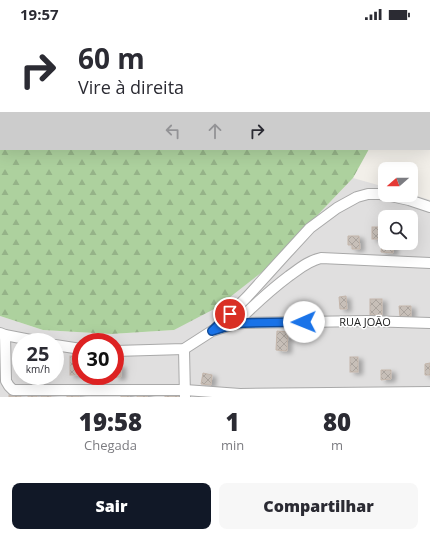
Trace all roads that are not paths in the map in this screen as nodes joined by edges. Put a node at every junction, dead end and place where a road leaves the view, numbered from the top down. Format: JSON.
{"nodes":[{"id":1,"x":378,"y":195,"type":"edge"},
{"id":2,"x":415,"y":202,"type":"edge"},
{"id":3,"x":430,"y":207,"type":"edge"},
{"id":4,"x":430,"y":263,"type":"edge"},
{"id":5,"x":430,"y":323,"type":"edge"},
{"id":6,"x":235,"y":324,"type":"junction"},
{"id":7,"x":212,"y":331,"type":"junction"},
{"id":8,"x":2,"y":334,"type":"edge"},
{"id":9,"x":12,"y":336,"type":"edge"},
{"id":10,"x":184,"y":349,"type":"junction"},
{"id":11,"x":124,"y":351,"type":"edge"},
{"id":12,"x":430,"y":392,"type":"edge"},
{"id":13,"x":185,"y":393,"type":"edge"}],
"edges":[{"from":1,"to":7,"type":"street"},
{"from":2,"to":3,"type":"street"},
{"from":4,"to":6,"type":"street"},
{"from":5,"to":6,"type":"street","name":"RUA JOÃO"},
{"from":6,"to":7,"type":"street","name":"RUA JOÃO"},
{"from":7,"to":10,"type":"street","name":"RUA JOÃO"},
{"from":8,"to":9,"type":"street"},
{"from":8,"to":13,"type":"street"},
{"from":10,"to":11,"type":"street"},
{"from":10,"to":13,"type":"street"},
{"from":12,"to":13,"type":"street"}]}
